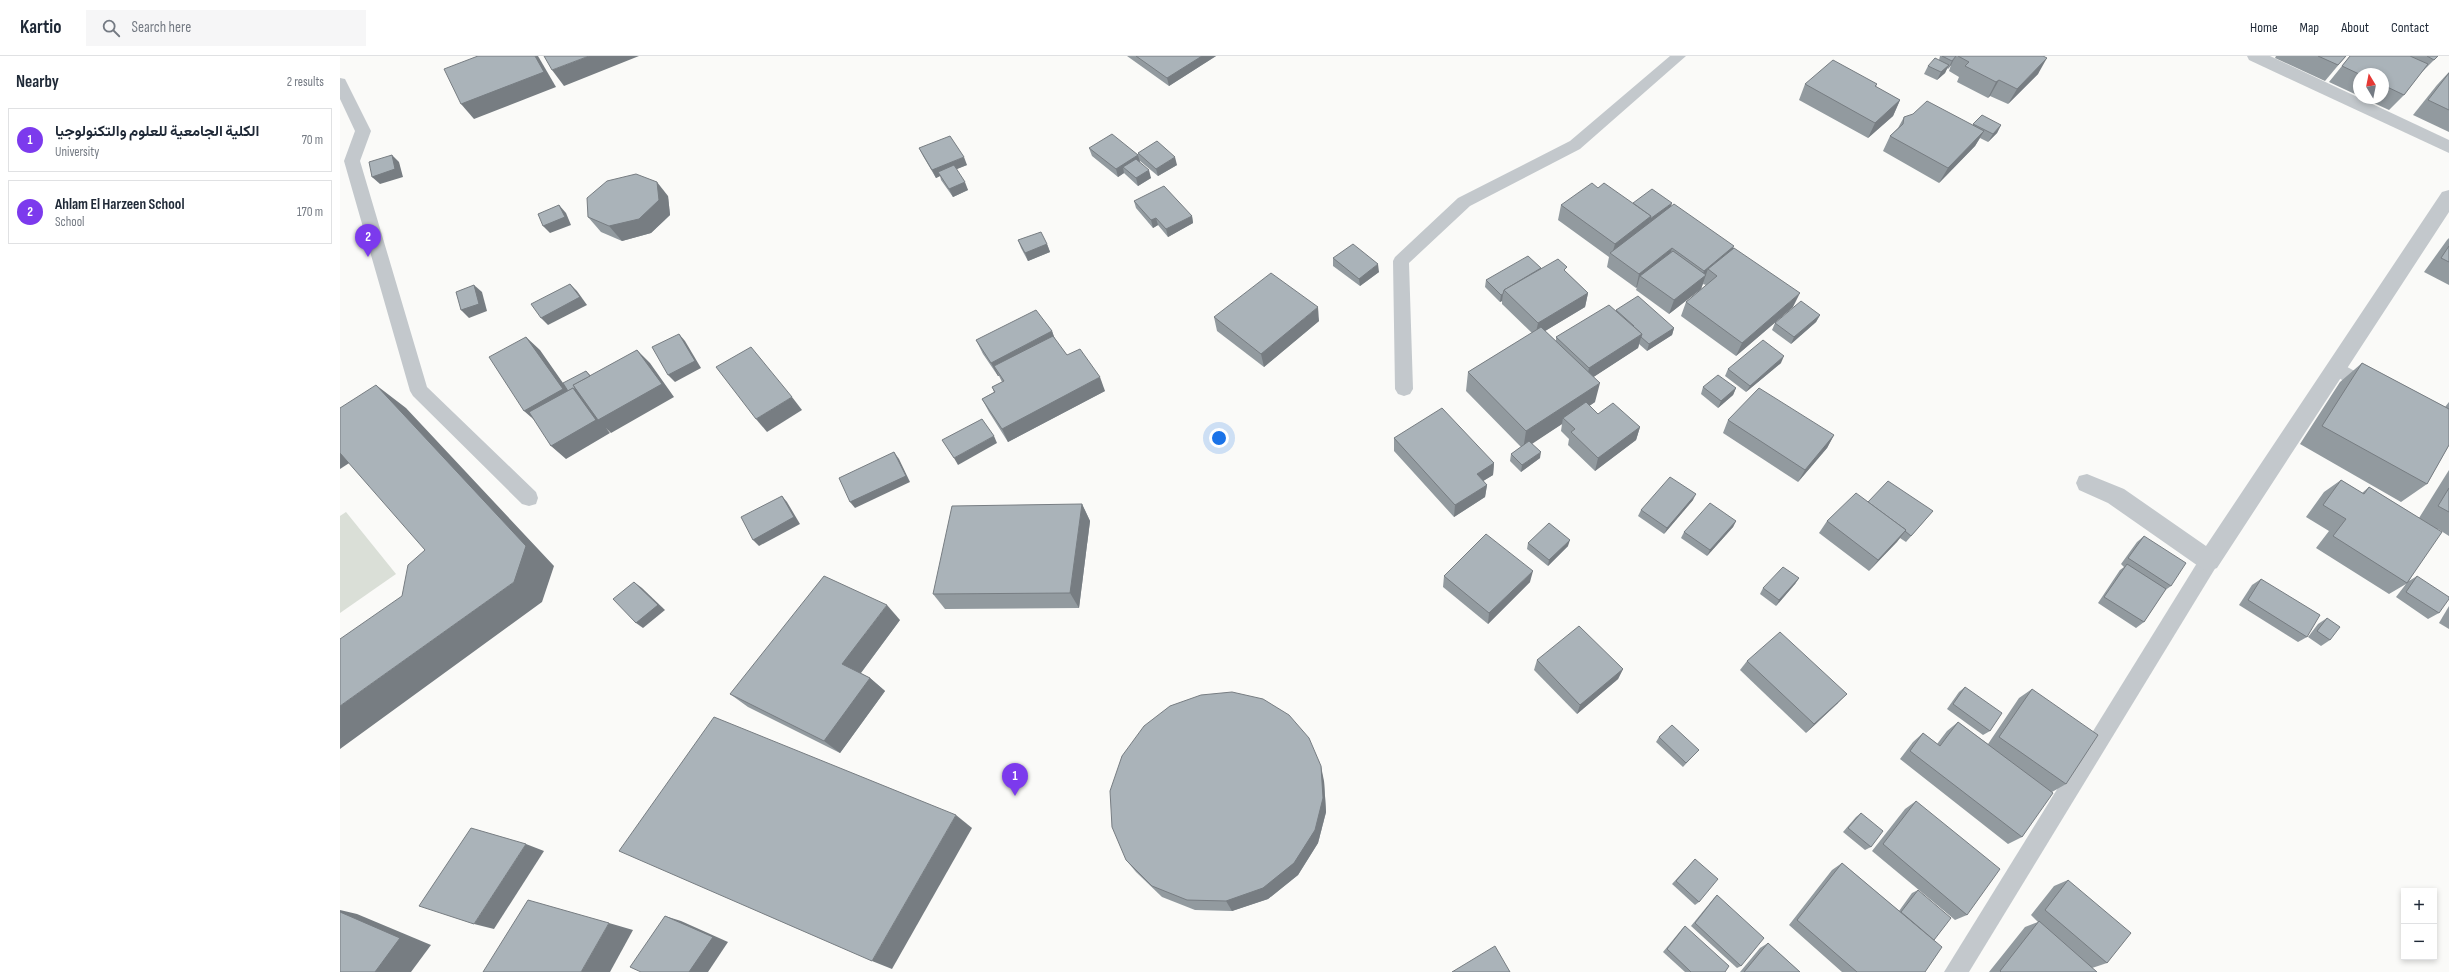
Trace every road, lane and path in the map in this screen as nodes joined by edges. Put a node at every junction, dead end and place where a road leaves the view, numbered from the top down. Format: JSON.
{"nodes":[{"id":1,"x":1679,"y":56,"type":"edge"},
{"id":2,"x":2254,"y":56,"type":"edge"},
{"id":3,"x":340,"y":83,"type":"edge"},
{"id":4,"x":2449,"y":147,"type":"edge"},
{"id":5,"x":346,"y":163,"type":"edge"},
{"id":6,"x":2449,"y":197,"type":"edge"},
{"id":7,"x":2336,"y":368,"type":"junction"},
{"id":8,"x":1404,"y":388,"type":"dead end"},
{"id":9,"x":2389,"y":398,"type":"edge"},
{"id":10,"x":2087,"y":483,"type":"dead end"},
{"id":11,"x":529,"y":498,"type":"dead end"},
{"id":12,"x":2209,"y":561,"type":"junction"},
{"id":13,"x":1956,"y":972,"type":"edge"}],
"edges":[{"from":1,"to":8,"type":"lane"},
{"from":2,"to":4,"type":"street"},
{"from":3,"to":5,"type":"lane"},
{"from":5,"to":11,"type":"lane"},
{"from":6,"to":7,"type":"street"},
{"from":7,"to":9,"type":"lane"},
{"from":7,"to":12,"type":"street"},
{"from":10,"to":12,"type":"street"},
{"from":12,"to":13,"type":"lane"}]}
